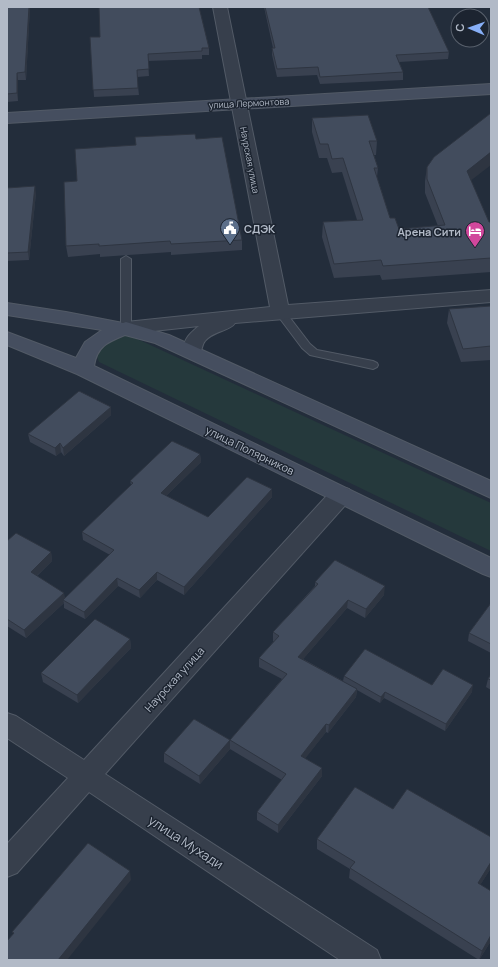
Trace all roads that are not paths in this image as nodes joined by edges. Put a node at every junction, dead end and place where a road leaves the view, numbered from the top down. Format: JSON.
{"nodes":[{"id":1,"x":220,"y":7,"type":"edge"},
{"id":2,"x":491,"y":89,"type":"edge"},
{"id":3,"x":239,"y":104,"type":"junction"},
{"id":4,"x":7,"y":118,"type":"edge"},
{"id":5,"x":126,"y":259,"type":"edge"},
{"id":6,"x":491,"y":296,"type":"edge"},
{"id":7,"x":7,"y":309,"type":"edge"},
{"id":8,"x":280,"y":312,"type":"junction"},
{"id":9,"x":242,"y":316,"type":"junction"},
{"id":10,"x":126,"y":328,"type":"junction"},
{"id":11,"x":7,"y":338,"type":"edge"},
{"id":12,"x":192,"y":351,"type":"junction"},
{"id":13,"x":373,"y":365,"type":"dead end"},
{"id":14,"x":84,"y":369,"type":"junction"},
{"id":15,"x":491,"y":490,"type":"edge"},
{"id":16,"x":341,"y":495,"type":"junction"},
{"id":17,"x":491,"y":568,"type":"edge"},
{"id":18,"x":7,"y":724,"type":"edge"},
{"id":19,"x":86,"y":776,"type":"junction"},
{"id":20,"x":7,"y":864,"type":"edge"},
{"id":21,"x":366,"y":960,"type":"edge"}],
"edges":[{"from":1,"to":3,"type":"street","name":"Наурская улица"},
{"from":2,"to":3,"type":"main road","name":"улица Лермонтова"},
{"from":3,"to":4,"type":"main road","name":"улица Лермонтова"},
{"from":3,"to":8,"type":"street","name":"Наурская улица"},
{"from":5,"to":10,"type":"lane"},
{"from":6,"to":8,"type":"street"},
{"from":7,"to":10,"type":"main road"},
{"from":8,"to":9,"type":"street"},
{"from":8,"to":13,"type":"lane"},
{"from":9,"to":10,"type":"street"},
{"from":9,"to":12,"type":"street"},
{"from":10,"to":12,"type":"main road"},
{"from":10,"to":14,"type":"main road"},
{"from":11,"to":14,"type":"main road","name":"улица Полярников"},
{"from":12,"to":15,"type":"main road"},
{"from":14,"to":16,"type":"main road","name":"улица Полярников"},
{"from":16,"to":17,"type":"main road","name":"улица Полярников"},
{"from":16,"to":19,"type":"street","name":"Наурская улица"},
{"from":18,"to":19,"type":"street","name":"улица Мухади"},
{"from":19,"to":20,"type":"street","name":"Наурская улица"},
{"from":19,"to":21,"type":"street","name":"улица Мухади"}]}
